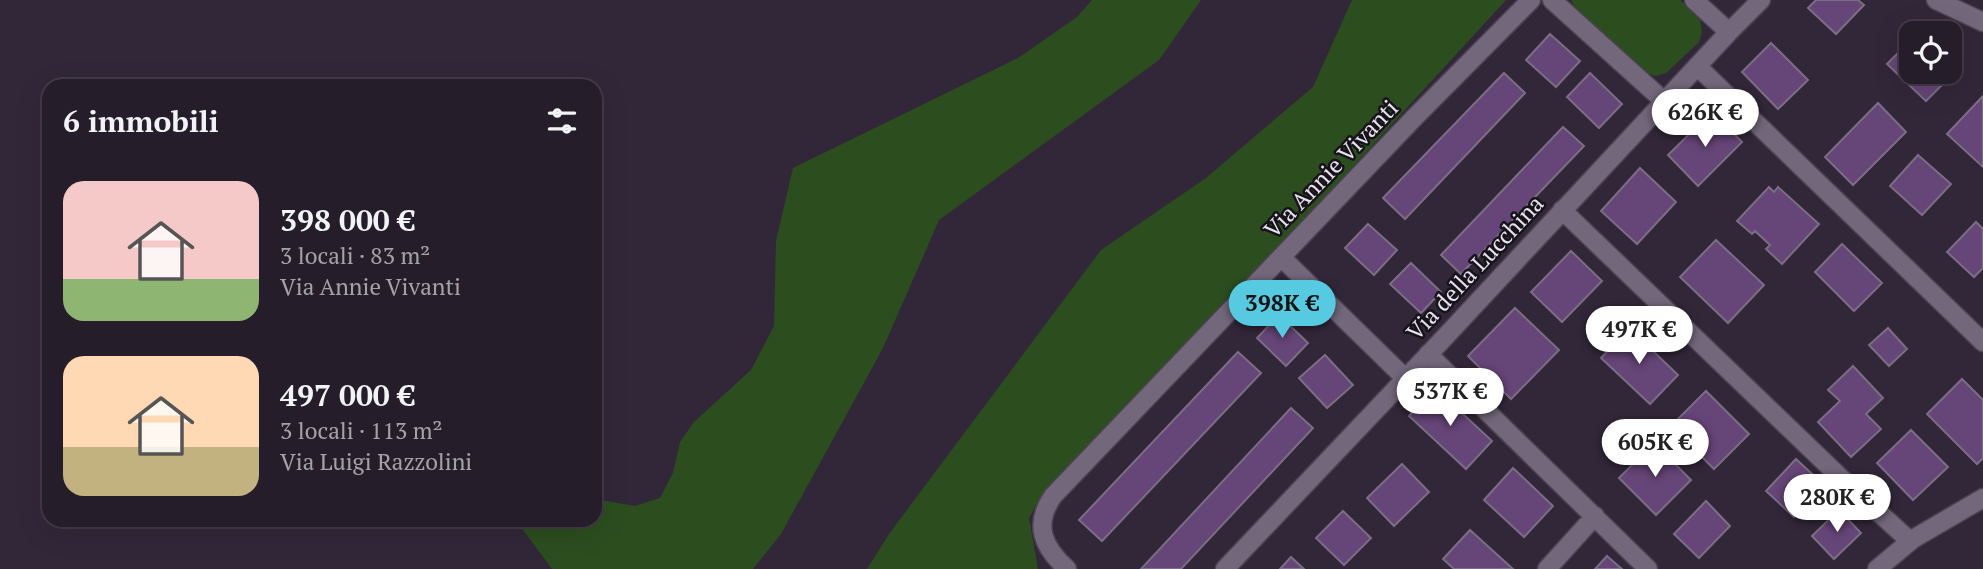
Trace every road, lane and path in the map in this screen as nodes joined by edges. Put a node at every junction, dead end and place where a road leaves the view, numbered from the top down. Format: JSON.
{"nodes":[{"id":1,"x":1531,"y":0,"type":"edge"},
{"id":2,"x":1552,"y":0,"type":"edge"},
{"id":3,"x":1694,"y":0,"type":"edge"},
{"id":4,"x":1761,"y":0,"type":"edge"},
{"id":5,"x":1936,"y":0,"type":"edge"},
{"id":6,"x":1983,"y":22,"type":"edge"},
{"id":7,"x":1728,"y":32,"type":"junction"},
{"id":8,"x":1697,"y":66,"type":"junction"},
{"id":9,"x":1665,"y":102,"type":"junction"},
{"id":10,"x":1563,"y":210,"type":"junction"},
{"id":11,"x":1281,"y":257,"type":"junction"},
{"id":12,"x":1983,"y":342,"type":"edge"},
{"id":13,"x":1428,"y":354,"type":"junction"},
{"id":14,"x":1405,"y":378,"type":"junction"},
{"id":15,"x":1983,"y":498,"type":"edge"},
{"id":16,"x":1595,"y":516,"type":"junction"},
{"id":17,"x":1910,"y":541,"type":"junction"},
{"id":18,"x":1067,"y":569,"type":"edge"},
{"id":19,"x":1224,"y":569,"type":"edge"},
{"id":20,"x":1547,"y":569,"type":"edge"},
{"id":21,"x":1648,"y":569,"type":"edge"},
{"id":22,"x":1877,"y":569,"type":"edge"}],
"edges":[{"from":1,"to":11,"type":"street","name":"Via Annie Vivanti"},
{"from":2,"to":9,"type":"street"},
{"from":3,"to":7,"type":"street"},
{"from":4,"to":7,"type":"street","name":"Via della Lucchina"},
{"from":5,"to":6,"type":"street"},
{"from":7,"to":8,"type":"street","name":"Via della Lucchina"},
{"from":8,"to":9,"type":"street","name":"Via della Lucchina"},
{"from":8,"to":12,"type":"street"},
{"from":9,"to":10,"type":"street","name":"Via della Lucchina"},
{"from":10,"to":13,"type":"street","name":"Via della Lucchina"},
{"from":10,"to":17,"type":"street"},
{"from":11,"to":14,"type":"street"},
{"from":11,"to":18,"type":"street","name":"Via Annie Vivanti"},
{"from":13,"to":14,"type":"street","name":"Via della Lucchina"},
{"from":13,"to":16,"type":"street"},
{"from":14,"to":19,"type":"street","name":"Via della Lucchina"},
{"from":15,"to":17,"type":"street"},
{"from":16,"to":20,"type":"street"},
{"from":16,"to":21,"type":"street"},
{"from":17,"to":22,"type":"street"}]}
